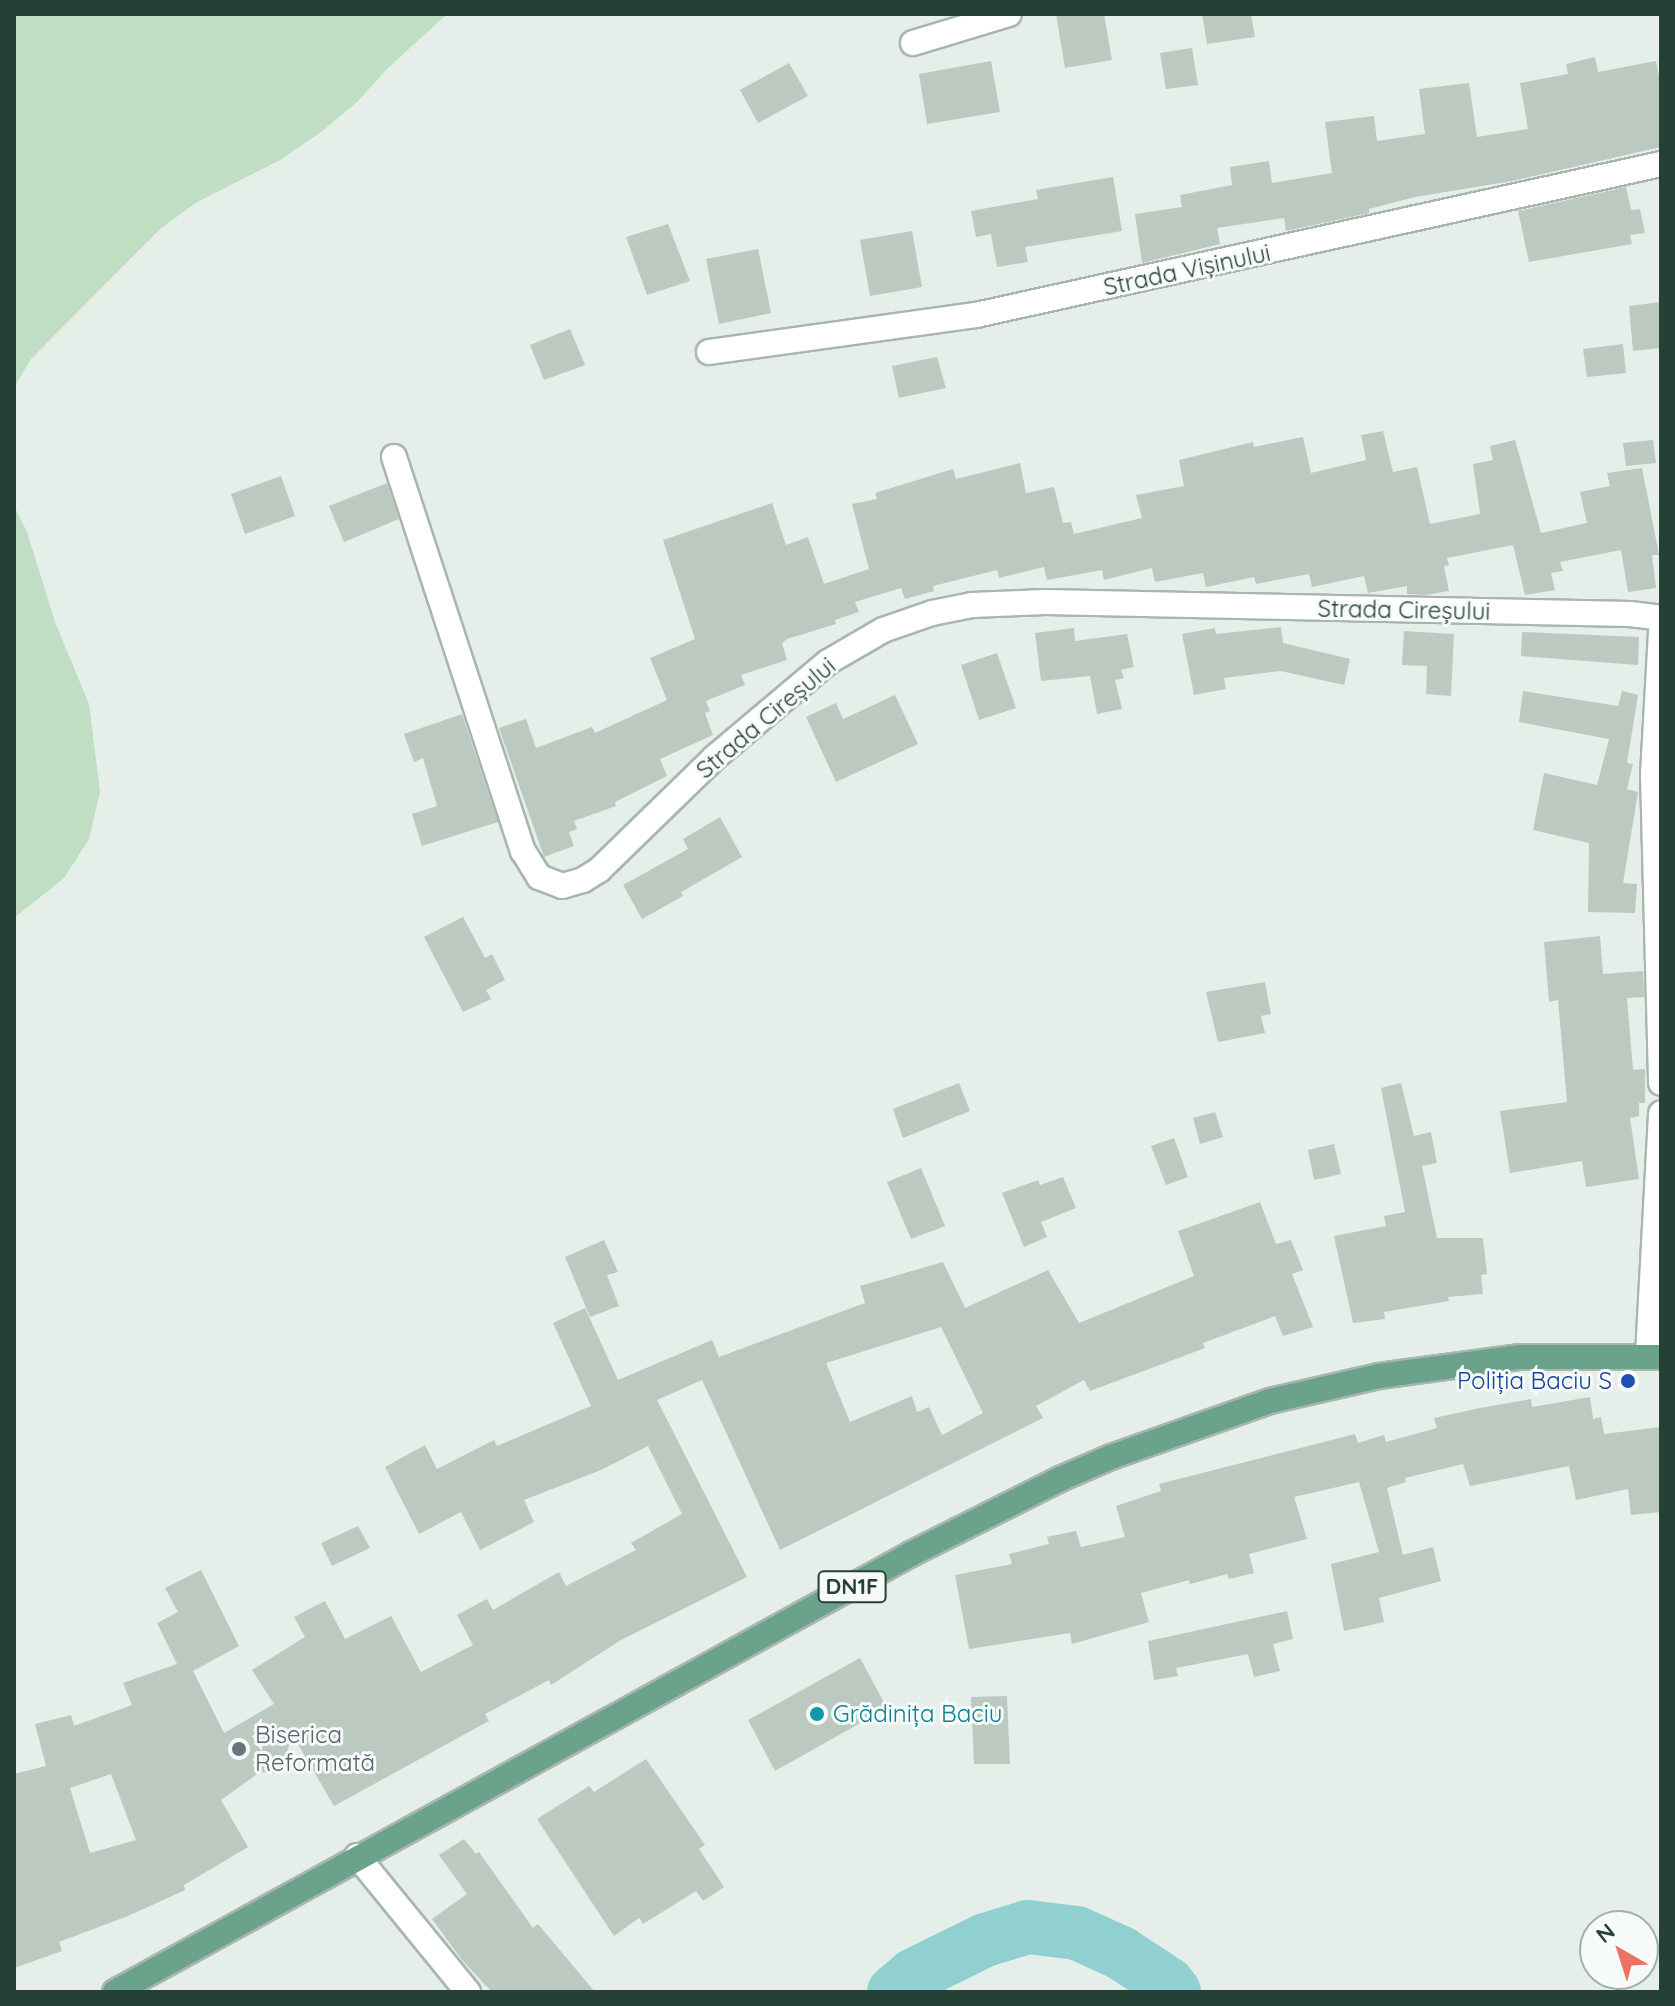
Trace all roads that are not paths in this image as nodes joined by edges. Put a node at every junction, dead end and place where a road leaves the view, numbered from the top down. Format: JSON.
{"nodes":[{"id":1,"x":1009,"y":14,"type":"edge"},
{"id":2,"x":913,"y":43,"type":"dead end"},
{"id":3,"x":1661,"y":164,"type":"edge"},
{"id":4,"x":709,"y":352,"type":"dead end"},
{"id":5,"x":394,"y":457,"type":"dead end"},
{"id":6,"x":1661,"y":618,"type":"edge"},
{"id":7,"x":1661,"y":632,"type":"edge"},
{"id":8,"x":1661,"y":1083,"type":"edge"},
{"id":9,"x":1661,"y":1113,"type":"edge"},
{"id":10,"x":1654,"y":1356,"type":"edge"},
{"id":11,"x":357,"y":1856,"type":"junction"},
{"id":12,"x":115,"y":1992,"type":"edge"},
{"id":13,"x":468,"y":1992,"type":"edge"}],
"edges":[{"from":1,"to":2,"type":"street"},
{"from":3,"to":4,"type":"street","name":"Strada Vișinului"},
{"from":5,"to":6,"type":"street","name":"Strada Cireșului"},
{"from":7,"to":8,"type":"street"},
{"from":9,"to":10,"type":"street"},
{"from":10,"to":11,"type":"main road","number":"DN1F"},
{"from":11,"to":12,"type":"main road","number":"DN1F"},
{"from":11,"to":13,"type":"street"}]}
